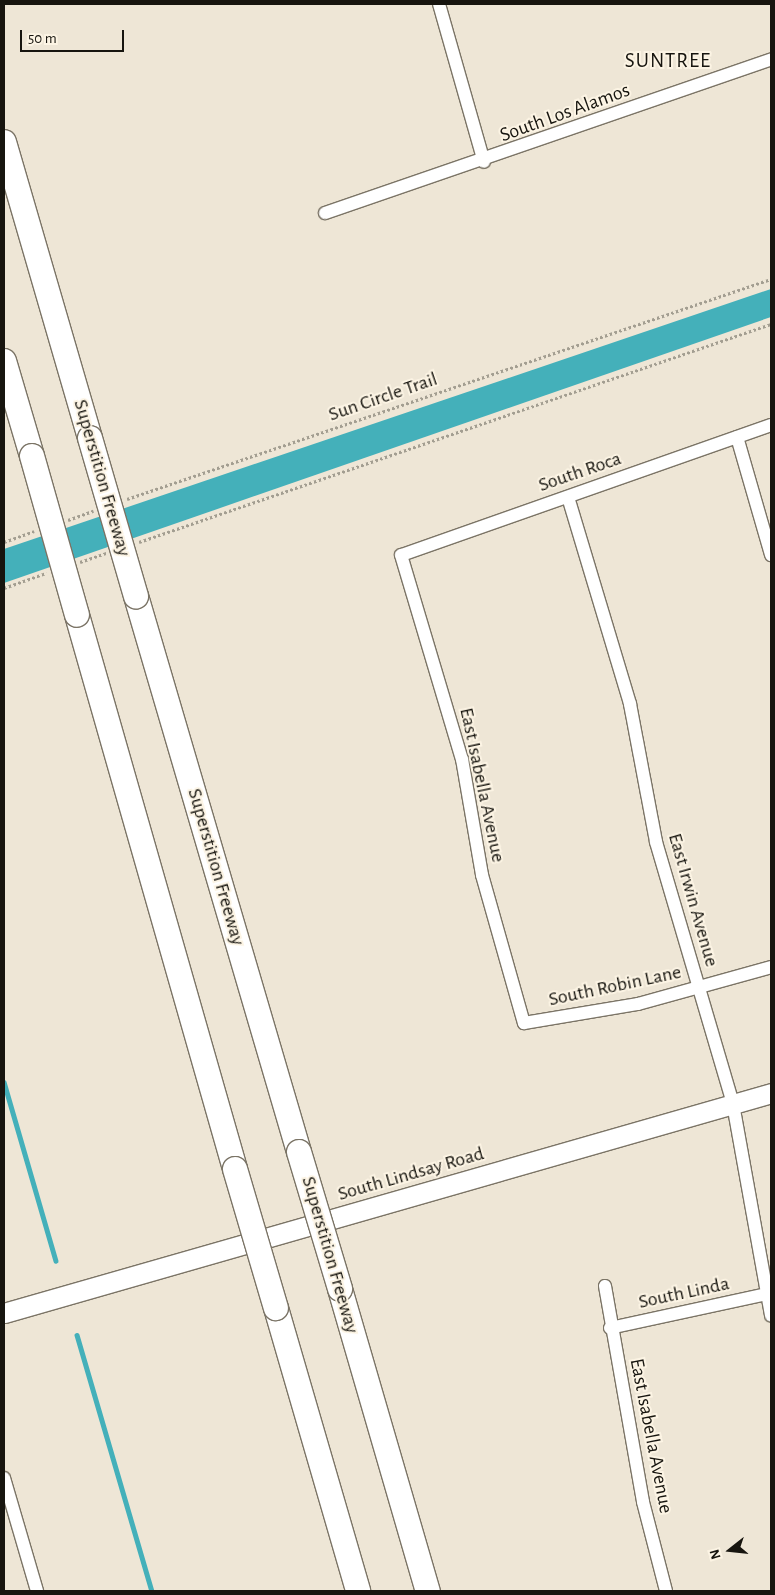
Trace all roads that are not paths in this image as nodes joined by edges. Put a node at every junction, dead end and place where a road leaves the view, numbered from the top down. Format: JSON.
{"nodes":[{"id":1,"x":439,"y":4,"type":"edge"},
{"id":2,"x":771,"y":60,"type":"edge"},
{"id":3,"x":4,"y":142,"type":"edge"},
{"id":4,"x":484,"y":162,"type":"junction"},
{"id":5,"x":325,"y":213,"type":"dead end"},
{"id":6,"x":4,"y":361,"type":"edge"},
{"id":7,"x":771,"y":425,"type":"edge"},
{"id":8,"x":737,"y":437,"type":"junction"},
{"id":9,"x":568,"y":497,"type":"junction"},
{"id":10,"x":402,"y":555,"type":"joint"},
{"id":11,"x":771,"y":555,"type":"edge"},
{"id":12,"x":771,"y":967,"type":"edge"},
{"id":13,"x":699,"y":988,"type":"junction"},
{"id":14,"x":524,"y":1023,"type":"joint"},
{"id":15,"x":771,"y":1093,"type":"edge"},
{"id":16,"x":733,"y":1104,"type":"junction"},
{"id":17,"x":605,"y":1286,"type":"dead end"},
{"id":18,"x":767,"y":1294,"type":"junction"},
{"id":19,"x":4,"y":1313,"type":"edge"},
{"id":20,"x":771,"y":1316,"type":"edge"},
{"id":21,"x":610,"y":1328,"type":"junction"},
{"id":22,"x":4,"y":1478,"type":"edge"},
{"id":23,"x":37,"y":1591,"type":"edge"},
{"id":24,"x":358,"y":1591,"type":"edge"},
{"id":25,"x":428,"y":1591,"type":"edge"},
{"id":26,"x":666,"y":1591,"type":"edge"}],
"edges":[{"from":1,"to":4,"type":"street"},
{"from":2,"to":4,"type":"street","name":"South Los Alamos"},
{"from":3,"to":25,"type":"highway","name":"Superstition Freeway","bridge":true},
{"from":4,"to":5,"type":"street","name":"South Los Alamos"},
{"from":6,"to":24,"type":"highway","bridge":true},
{"from":7,"to":8,"type":"street","name":"South Roca"},
{"from":8,"to":9,"type":"street","name":"South Roca"},
{"from":8,"to":11,"type":"street"},
{"from":9,"to":10,"type":"street","name":"South Roca"},
{"from":9,"to":13,"type":"street","name":"East Irwin Avenue"},
{"from":10,"to":14,"type":"street","name":"East Isabella Avenue"},
{"from":12,"to":13,"type":"street","name":"South Robin Lane"},
{"from":13,"to":14,"type":"street","name":"South Robin Lane"},
{"from":13,"to":16,"type":"street","name":"East Irwin Avenue"},
{"from":15,"to":16,"type":"main road","name":"South Lindsay Road"},
{"from":16,"to":18,"type":"street","name":"East Irwin Avenue"},
{"from":16,"to":19,"type":"main road","name":"South Lindsay Road"},
{"from":17,"to":21,"type":"street","name":"East Isabella Avenue"},
{"from":18,"to":20,"type":"street","name":"East Irwin Avenue"},
{"from":18,"to":21,"type":"street","name":"South Linda"},
{"from":21,"to":26,"type":"street","name":"East Isabella Avenue"},
{"from":22,"to":23,"type":"street"}]}
